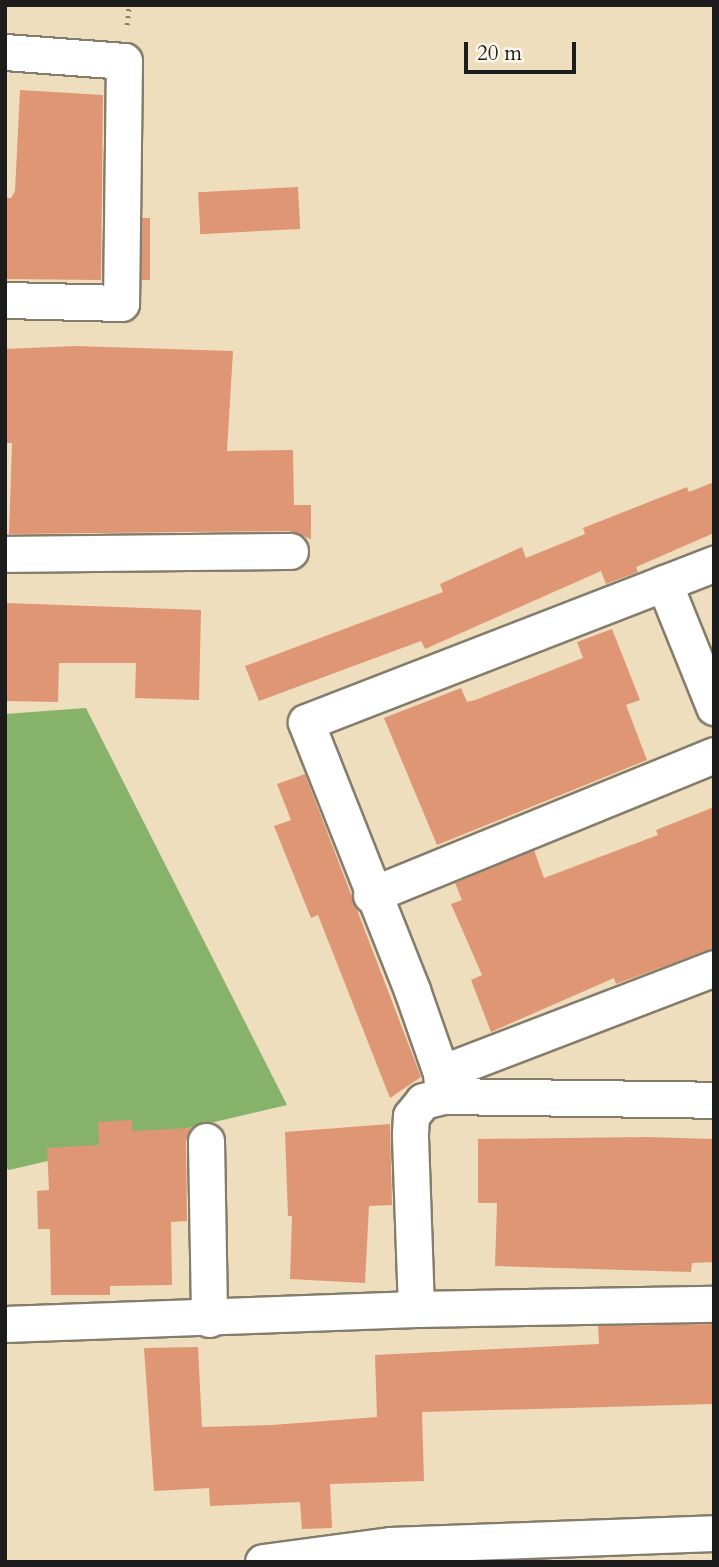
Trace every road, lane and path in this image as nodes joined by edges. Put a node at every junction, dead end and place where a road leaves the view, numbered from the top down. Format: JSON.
{"nodes":[{"id":1,"x":5,"y":52,"type":"edge"},
{"id":2,"x":5,"y":300,"type":"edge"},
{"id":3,"x":290,"y":551,"type":"dead end"},
{"id":4,"x":5,"y":554,"type":"edge"},
{"id":5,"x":714,"y":564,"type":"edge"},
{"id":6,"x":664,"y":583,"type":"junction"},
{"id":7,"x":714,"y":707,"type":"edge"},
{"id":8,"x":714,"y":755,"type":"edge"},
{"id":9,"x":370,"y":895,"type":"junction"},
{"id":10,"x":714,"y":968,"type":"edge"},
{"id":11,"x":442,"y":1084,"type":"junction"},
{"id":12,"x":714,"y":1100,"type":"edge"},
{"id":13,"x":206,"y":1141,"type":"dead end"},
{"id":14,"x":714,"y":1304,"type":"edge"},
{"id":15,"x":416,"y":1309,"type":"junction"},
{"id":16,"x":209,"y":1319,"type":"junction"},
{"id":17,"x":5,"y":1324,"type":"edge"},
{"id":18,"x":714,"y":1532,"type":"edge"},
{"id":19,"x":263,"y":1562,"type":"edge"}],
"edges":[{"from":1,"to":2,"type":"street"},
{"from":3,"to":4,"type":"street"},
{"from":5,"to":6,"type":"street"},
{"from":6,"to":7,"type":"street"},
{"from":6,"to":9,"type":"street"},
{"from":8,"to":9,"type":"street"},
{"from":9,"to":11,"type":"street"},
{"from":10,"to":11,"type":"street"},
{"from":11,"to":12,"type":"street"},
{"from":11,"to":15,"type":"street"},
{"from":13,"to":16,"type":"street"},
{"from":14,"to":15,"type":"street"},
{"from":15,"to":16,"type":"street"},
{"from":16,"to":17,"type":"street"},
{"from":18,"to":19,"type":"street"}]}
